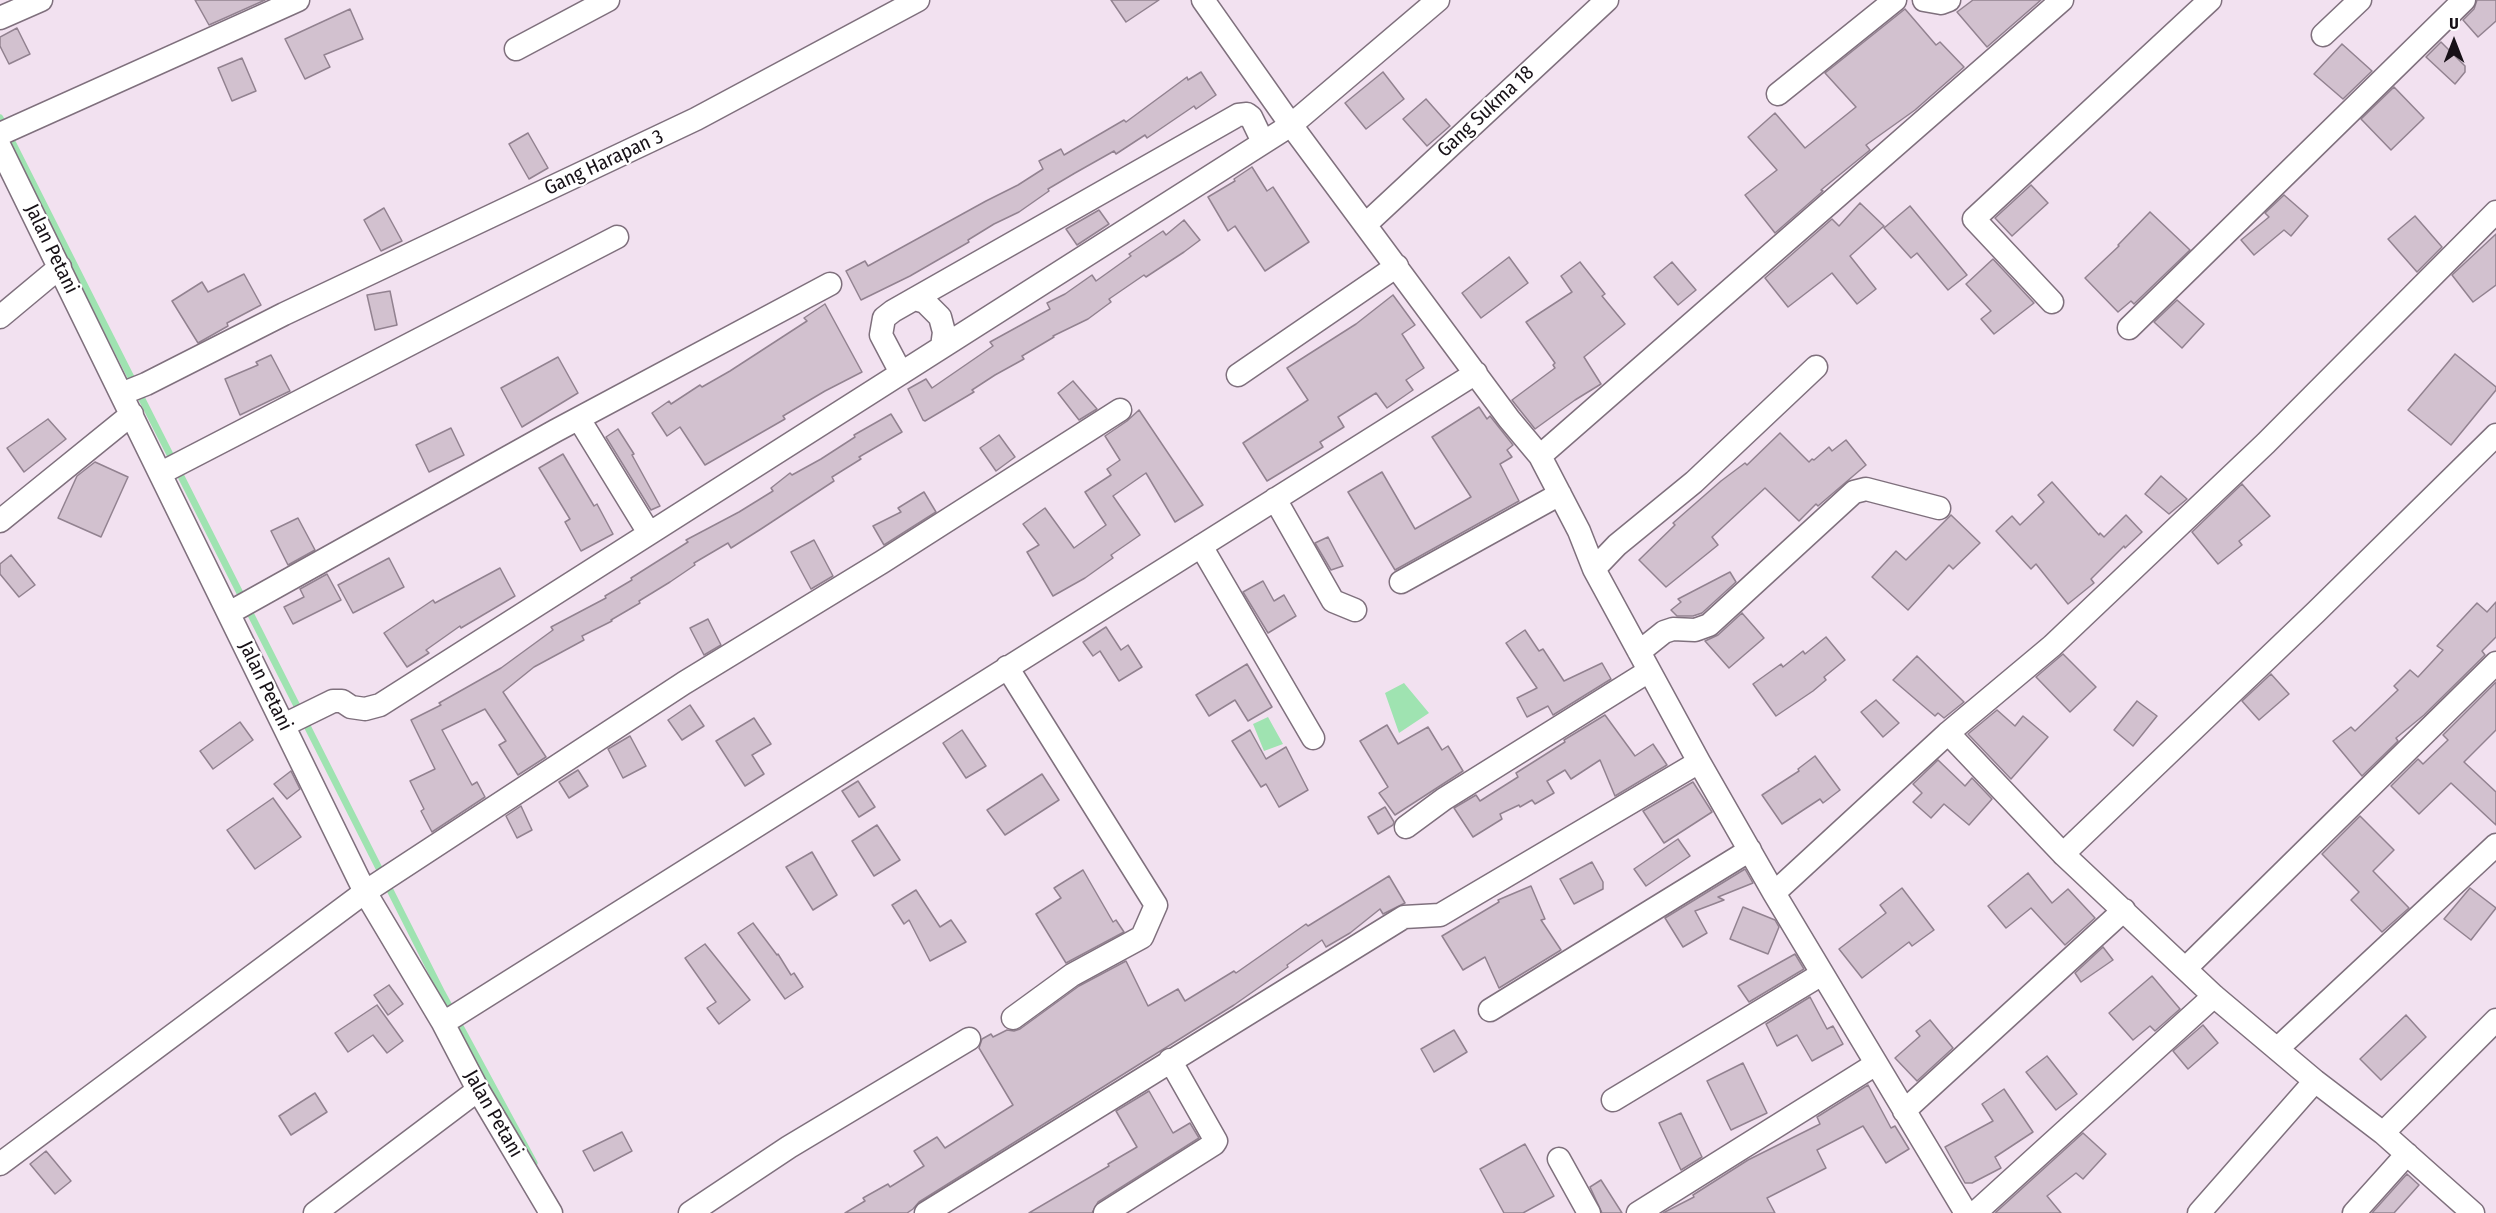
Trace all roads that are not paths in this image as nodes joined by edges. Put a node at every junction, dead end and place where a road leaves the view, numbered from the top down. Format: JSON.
{"nodes":[{"id":1,"x":40,"y":0,"type":"edge"},
{"id":2,"x":298,"y":0,"type":"edge"},
{"id":3,"x":608,"y":0,"type":"edge"},
{"id":4,"x":918,"y":0,"type":"edge"},
{"id":5,"x":1203,"y":0,"type":"edge"},
{"id":6,"x":1438,"y":0,"type":"edge"},
{"id":7,"x":1607,"y":0,"type":"edge"},
{"id":8,"x":1895,"y":0,"type":"edge"},
{"id":9,"x":1924,"y":0,"type":"edge"},
{"id":10,"x":1949,"y":0,"type":"edge"},
{"id":11,"x":2062,"y":0,"type":"edge"},
{"id":12,"x":2210,"y":0,"type":"edge"},
{"id":13,"x":2360,"y":0,"type":"edge"},
{"id":14,"x":2464,"y":0,"type":"edge"},
{"id":15,"x":0,"y":18,"type":"edge"},
{"id":16,"x":2323,"y":35,"type":"dead end"},
{"id":17,"x":516,"y":49,"type":"dead end"},
{"id":18,"x":1778,"y":94,"type":"dead end"},
{"id":19,"x":1291,"y":125,"type":"junction"},
{"id":20,"x":10,"y":130,"type":"edge"},
{"id":21,"x":1263,"y":142,"type":"junction"},
{"id":22,"x":0,"y":147,"type":"edge"},
{"id":23,"x":2496,"y":212,"type":"edge"},
{"id":24,"x":1365,"y":225,"type":"junction"},
{"id":25,"x":618,"y":237,"type":"dead end"},
{"id":26,"x":1397,"y":266,"type":"junction"},
{"id":27,"x":60,"y":267,"type":"junction"},
{"id":28,"x":830,"y":284,"type":"dead end"},
{"id":29,"x":914,"y":299,"type":"junction"},
{"id":30,"x":2052,"y":302,"type":"dead end"},
{"id":31,"x":0,"y":317,"type":"edge"},
{"id":32,"x":2129,"y":328,"type":"dead end"},
{"id":33,"x":942,"y":347,"type":"junction"},
{"id":34,"x":1816,"y":367,"type":"dead end"},
{"id":35,"x":901,"y":373,"type":"junction"},
{"id":36,"x":1476,"y":374,"type":"junction"},
{"id":37,"x":1238,"y":375,"type":"dead end"},
{"id":38,"x":133,"y":395,"type":"junction"},
{"id":39,"x":1120,"y":410,"type":"dead end"},
{"id":40,"x":579,"y":419,"type":"junction"},
{"id":41,"x":2496,"y":435,"type":"edge"},
{"id":42,"x":1540,"y":456,"type":"junction"},
{"id":43,"x":176,"y":467,"type":"junction"},
{"id":44,"x":1560,"y":494,"type":"junction"},
{"id":45,"x":1275,"y":500,"type":"junction"},
{"id":46,"x":1939,"y":508,"type":"dead end"},
{"id":47,"x":0,"y":521,"type":"edge"},
{"id":48,"x":650,"y":533,"type":"junction"},
{"id":49,"x":1201,"y":546,"type":"junction"},
{"id":50,"x":1594,"y":570,"type":"junction"},
{"id":51,"x":1401,"y":582,"type":"dead end"},
{"id":52,"x":235,"y":610,"type":"junction"},
{"id":53,"x":1355,"y":610,"type":"dead end"},
{"id":54,"x":1644,"y":661,"type":"junction"},
{"id":55,"x":2496,"y":663,"type":"edge"},
{"id":56,"x":1007,"y":667,"type":"junction"},
{"id":57,"x":289,"y":721,"type":"junction"},
{"id":58,"x":1948,"y":733,"type":"junction"},
{"id":59,"x":1314,"y":738,"type":"dead end"},
{"id":60,"x":1699,"y":762,"type":"junction"},
{"id":61,"x":1406,"y":826,"type":"dead end"},
{"id":62,"x":2496,"y":844,"type":"edge"},
{"id":63,"x":1750,"y":850,"type":"junction"},
{"id":64,"x":2063,"y":854,"type":"junction"},
{"id":65,"x":369,"y":890,"type":"junction"},
{"id":66,"x":1774,"y":893,"type":"junction"},
{"id":67,"x":2124,"y":910,"type":"junction"},
{"id":68,"x":2186,"y":968,"type":"junction"},
{"id":69,"x":1822,"y":974,"type":"junction"},
{"id":70,"x":2214,"y":996,"type":"junction"},
{"id":71,"x":1490,"y":1010,"type":"dead end"},
{"id":72,"x":1013,"y":1018,"type":"dead end"},
{"id":73,"x":448,"y":1019,"type":"junction"},
{"id":74,"x":2496,"y":1020,"type":"edge"},
{"id":75,"x":969,"y":1039,"type":"dead end"},
{"id":76,"x":2277,"y":1049,"type":"junction"},
{"id":77,"x":1170,"y":1060,"type":"junction"},
{"id":78,"x":1876,"y":1064,"type":"junction"},
{"id":79,"x":2315,"y":1081,"type":"junction"},
{"id":80,"x":478,"y":1090,"type":"junction"},
{"id":81,"x":1613,"y":1100,"type":"dead end"},
{"id":82,"x":1904,"y":1111,"type":"junction"},
{"id":83,"x":2383,"y":1133,"type":"junction"},
{"id":84,"x":2407,"y":1154,"type":"junction"},
{"id":85,"x":1559,"y":1159,"type":"dead end"},
{"id":86,"x":0,"y":1164,"type":"edge"},
{"id":87,"x":2460,"y":1209,"type":"edge"},
{"id":88,"x":315,"y":1213,"type":"edge"},
{"id":89,"x":550,"y":1213,"type":"edge"},
{"id":90,"x":690,"y":1213,"type":"edge"},
{"id":91,"x":926,"y":1213,"type":"edge"},
{"id":92,"x":1105,"y":1213,"type":"edge"},
{"id":93,"x":1589,"y":1213,"type":"edge"},
{"id":94,"x":1638,"y":1213,"type":"edge"},
{"id":95,"x":1966,"y":1213,"type":"edge"},
{"id":96,"x":1974,"y":1213,"type":"edge"},
{"id":97,"x":2199,"y":1213,"type":"edge"},
{"id":98,"x":2354,"y":1213,"type":"edge"}],
"edges":[{"from":1,"to":15,"type":"street"},
{"from":2,"to":20,"type":"street"},
{"from":3,"to":17,"type":"street"},
{"from":4,"to":38,"type":"street","name":"Gang Harapan 3"},
{"from":5,"to":19,"type":"street"},
{"from":6,"to":19,"type":"street"},
{"from":7,"to":24,"type":"street","name":"Gang Sukma 18"},
{"from":8,"to":18,"type":"street"},
{"from":9,"to":10,"type":"street"},
{"from":11,"to":42,"type":"street"},
{"from":12,"to":30,"type":"street"},
{"from":13,"to":16,"type":"street"},
{"from":14,"to":32,"type":"street"},
{"from":19,"to":21,"type":"street"},
{"from":19,"to":24,"type":"street"},
{"from":21,"to":29,"type":"street"},
{"from":21,"to":33,"type":"street"},
{"from":22,"to":27,"type":"street","name":"Jalan Petani"},
{"from":23,"to":58,"type":"street"},
{"from":24,"to":26,"type":"street"},
{"from":25,"to":43,"type":"street"},
{"from":26,"to":36,"type":"street"},
{"from":26,"to":37,"type":"street"},
{"from":27,"to":31,"type":"street"},
{"from":27,"to":38,"type":"street","name":"Jalan Petani"},
{"from":28,"to":40,"type":"street"},
{"from":29,"to":33,"type":"street"},
{"from":29,"to":35,"type":"street"},
{"from":33,"to":35,"type":"street"},
{"from":34,"to":50,"type":"street"},
{"from":35,"to":48,"type":"street"},
{"from":36,"to":42,"type":"street"},
{"from":36,"to":45,"type":"street"},
{"from":38,"to":43,"type":"street","name":"Jalan Petani"},
{"from":38,"to":47,"type":"street","name":"Gang Harapan 3"},
{"from":39,"to":65,"type":"street"},
{"from":40,"to":48,"type":"street"},
{"from":40,"to":52,"type":"street"},
{"from":41,"to":64,"type":"street"},
{"from":42,"to":44,"type":"street"},
{"from":43,"to":52,"type":"street","name":"Jalan Petani"},
{"from":44,"to":50,"type":"street"},
{"from":44,"to":51,"type":"street"},
{"from":45,"to":49,"type":"street"},
{"from":45,"to":53,"type":"street"},
{"from":46,"to":54,"type":"street"},
{"from":48,"to":57,"type":"street"},
{"from":49,"to":56,"type":"street"},
{"from":49,"to":59,"type":"street"},
{"from":50,"to":54,"type":"street"},
{"from":52,"to":57,"type":"street","name":"Jalan Petani"},
{"from":54,"to":60,"type":"street"},
{"from":54,"to":61,"type":"street"},
{"from":55,"to":68,"type":"street"},
{"from":56,"to":72,"type":"street"},
{"from":56,"to":73,"type":"street"},
{"from":57,"to":65,"type":"street","name":"Jalan Petani"},
{"from":58,"to":64,"type":"street"},
{"from":58,"to":66,"type":"street"},
{"from":60,"to":63,"type":"street"},
{"from":60,"to":77,"type":"street"},
{"from":62,"to":76,"type":"street"},
{"from":63,"to":66,"type":"street"},
{"from":63,"to":71,"type":"street"},
{"from":64,"to":67,"type":"street"},
{"from":65,"to":73,"type":"street","name":"Jalan Petani"},
{"from":65,"to":86,"type":"street"},
{"from":66,"to":69,"type":"street"},
{"from":67,"to":68,"type":"street"},
{"from":67,"to":82,"type":"street"},
{"from":68,"to":70,"type":"street"},
{"from":69,"to":78,"type":"street"},
{"from":69,"to":81,"type":"street"},
{"from":70,"to":76,"type":"street"},
{"from":70,"to":96,"type":"street"},
{"from":73,"to":80,"type":"street","name":"Jalan Petani"},
{"from":74,"to":83,"type":"street"},
{"from":75,"to":90,"type":"street"},
{"from":76,"to":79,"type":"street"},
{"from":77,"to":91,"type":"street"},
{"from":77,"to":92,"type":"street"},
{"from":78,"to":82,"type":"street"},
{"from":78,"to":94,"type":"street"},
{"from":79,"to":83,"type":"street"},
{"from":79,"to":97,"type":"street"},
{"from":80,"to":88,"type":"street"},
{"from":80,"to":89,"type":"street","name":"Jalan Petani"},
{"from":82,"to":95,"type":"street"},
{"from":83,"to":84,"type":"street"},
{"from":84,"to":87,"type":"street"},
{"from":84,"to":98,"type":"street"},
{"from":85,"to":93,"type":"street"}]}
